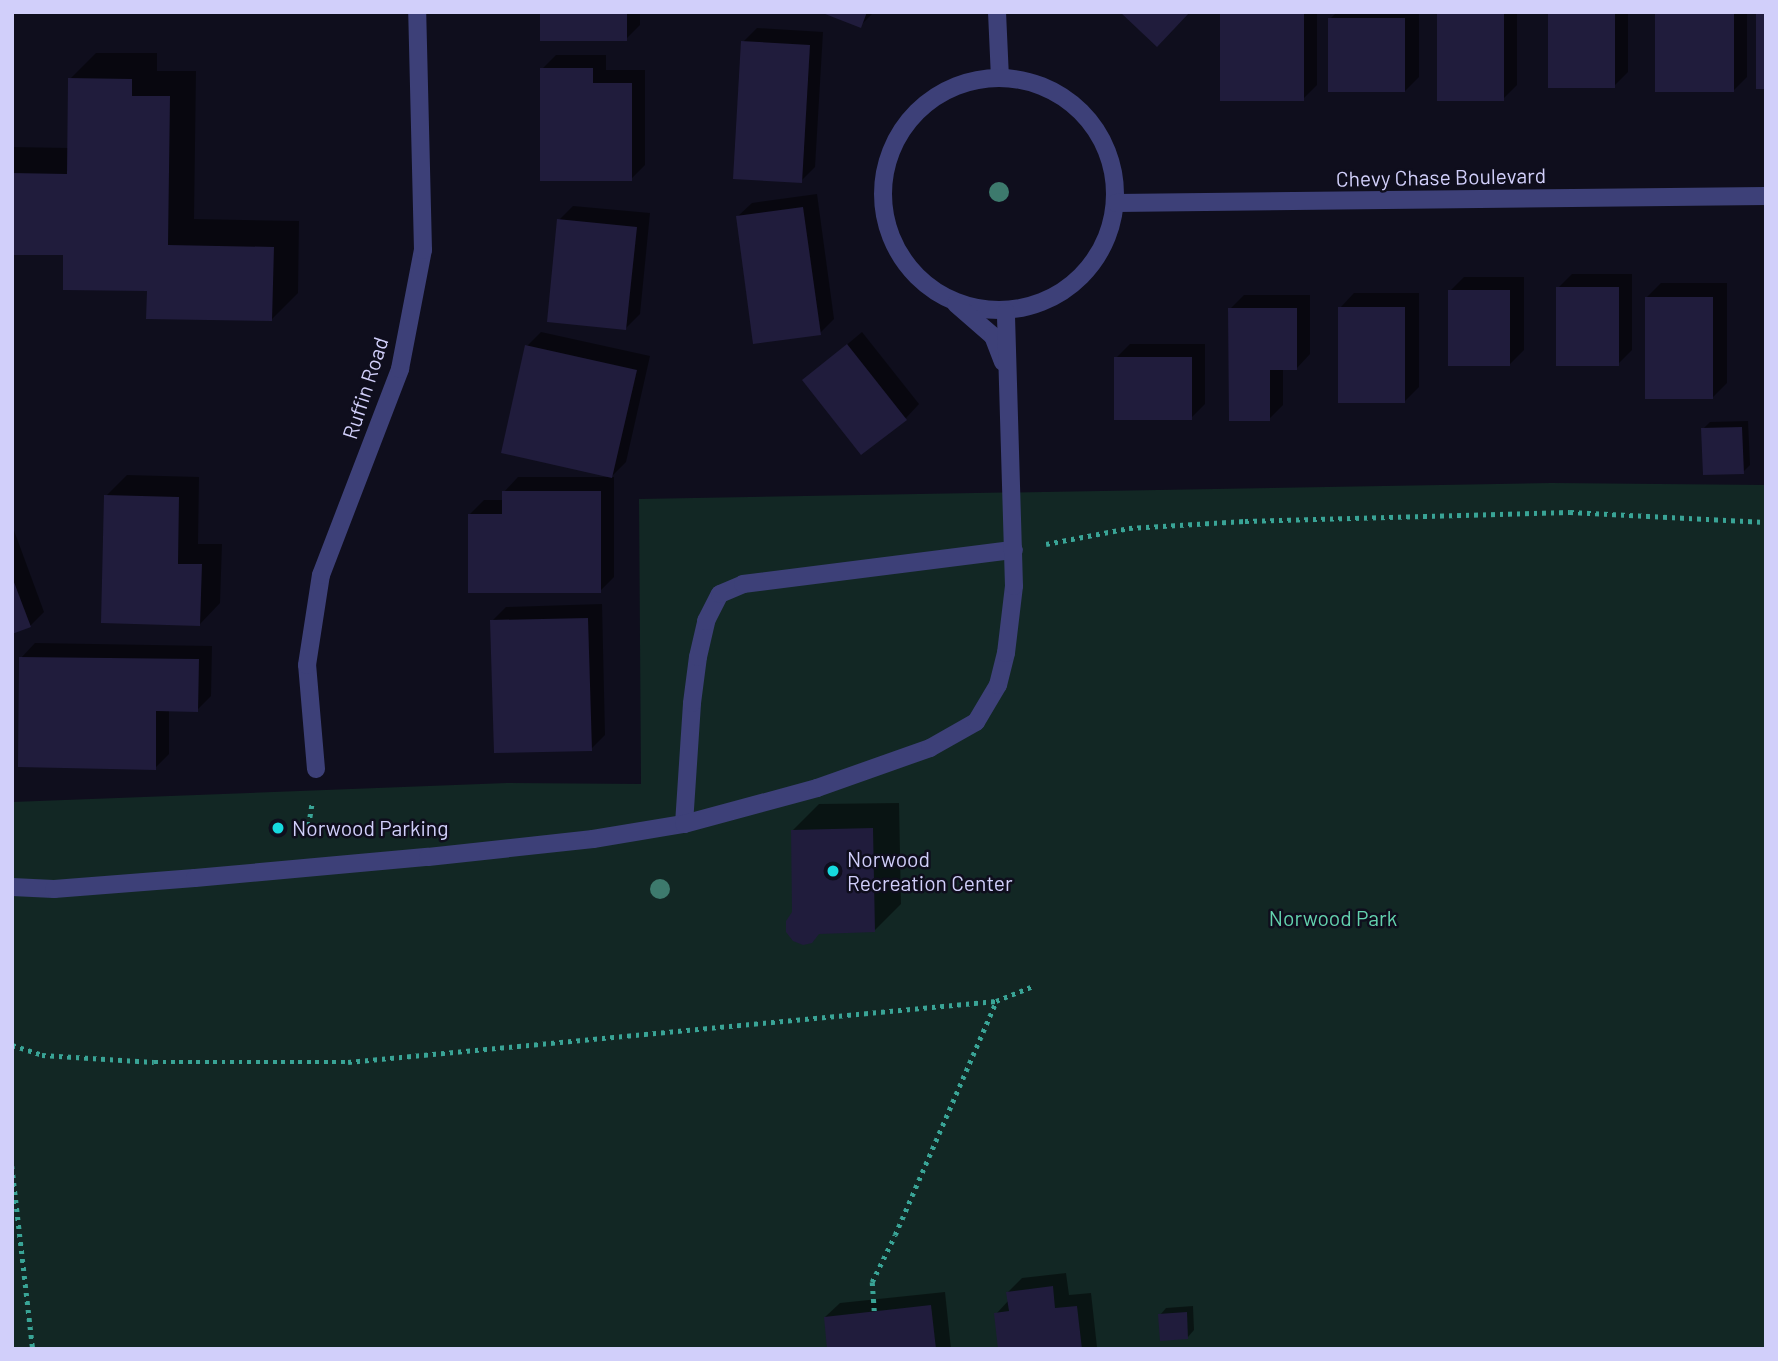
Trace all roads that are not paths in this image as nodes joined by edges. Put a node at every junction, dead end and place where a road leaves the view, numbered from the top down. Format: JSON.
{"nodes":[{"id":1,"x":417,"y":12,"type":"edge"},
{"id":2,"x":998,"y":12,"type":"edge"},
{"id":3,"x":1000,"y":78,"type":"junction"},
{"id":4,"x":1766,"y":196,"type":"edge"},
{"id":5,"x":1116,"y":203,"type":"junction"},
{"id":6,"x":955,"y":303,"type":"junction"},
{"id":7,"x":1006,"y":312,"type":"junction"},
{"id":8,"x":1009,"y":375,"type":"junction"},
{"id":9,"x":1014,"y":550,"type":"junction"},
{"id":10,"x":316,"y":769,"type":"road end"},
{"id":11,"x":684,"y":824,"type":"junction"},
{"id":12,"x":12,"y":887,"type":"edge"}],
"edges":[{"from":1,"to":10,"type":"street","name":"Ruffin Road"},
{"from":2,"to":3,"type":"street"},
{"from":3,"to":5,"type":"street"},
{"from":3,"to":6,"type":"street"},
{"from":4,"to":5,"type":"street","name":"Chevy Chase Boulevard"},
{"from":5,"to":7,"type":"street"},
{"from":6,"to":7,"type":"street"},
{"from":6,"to":8,"type":"street"},
{"from":7,"to":8,"type":"street"},
{"from":8,"to":9,"type":"street"},
{"from":9,"to":11,"type":"street"},
{"from":9,"to":11,"type":"street"},
{"from":11,"to":12,"type":"street"}]}
